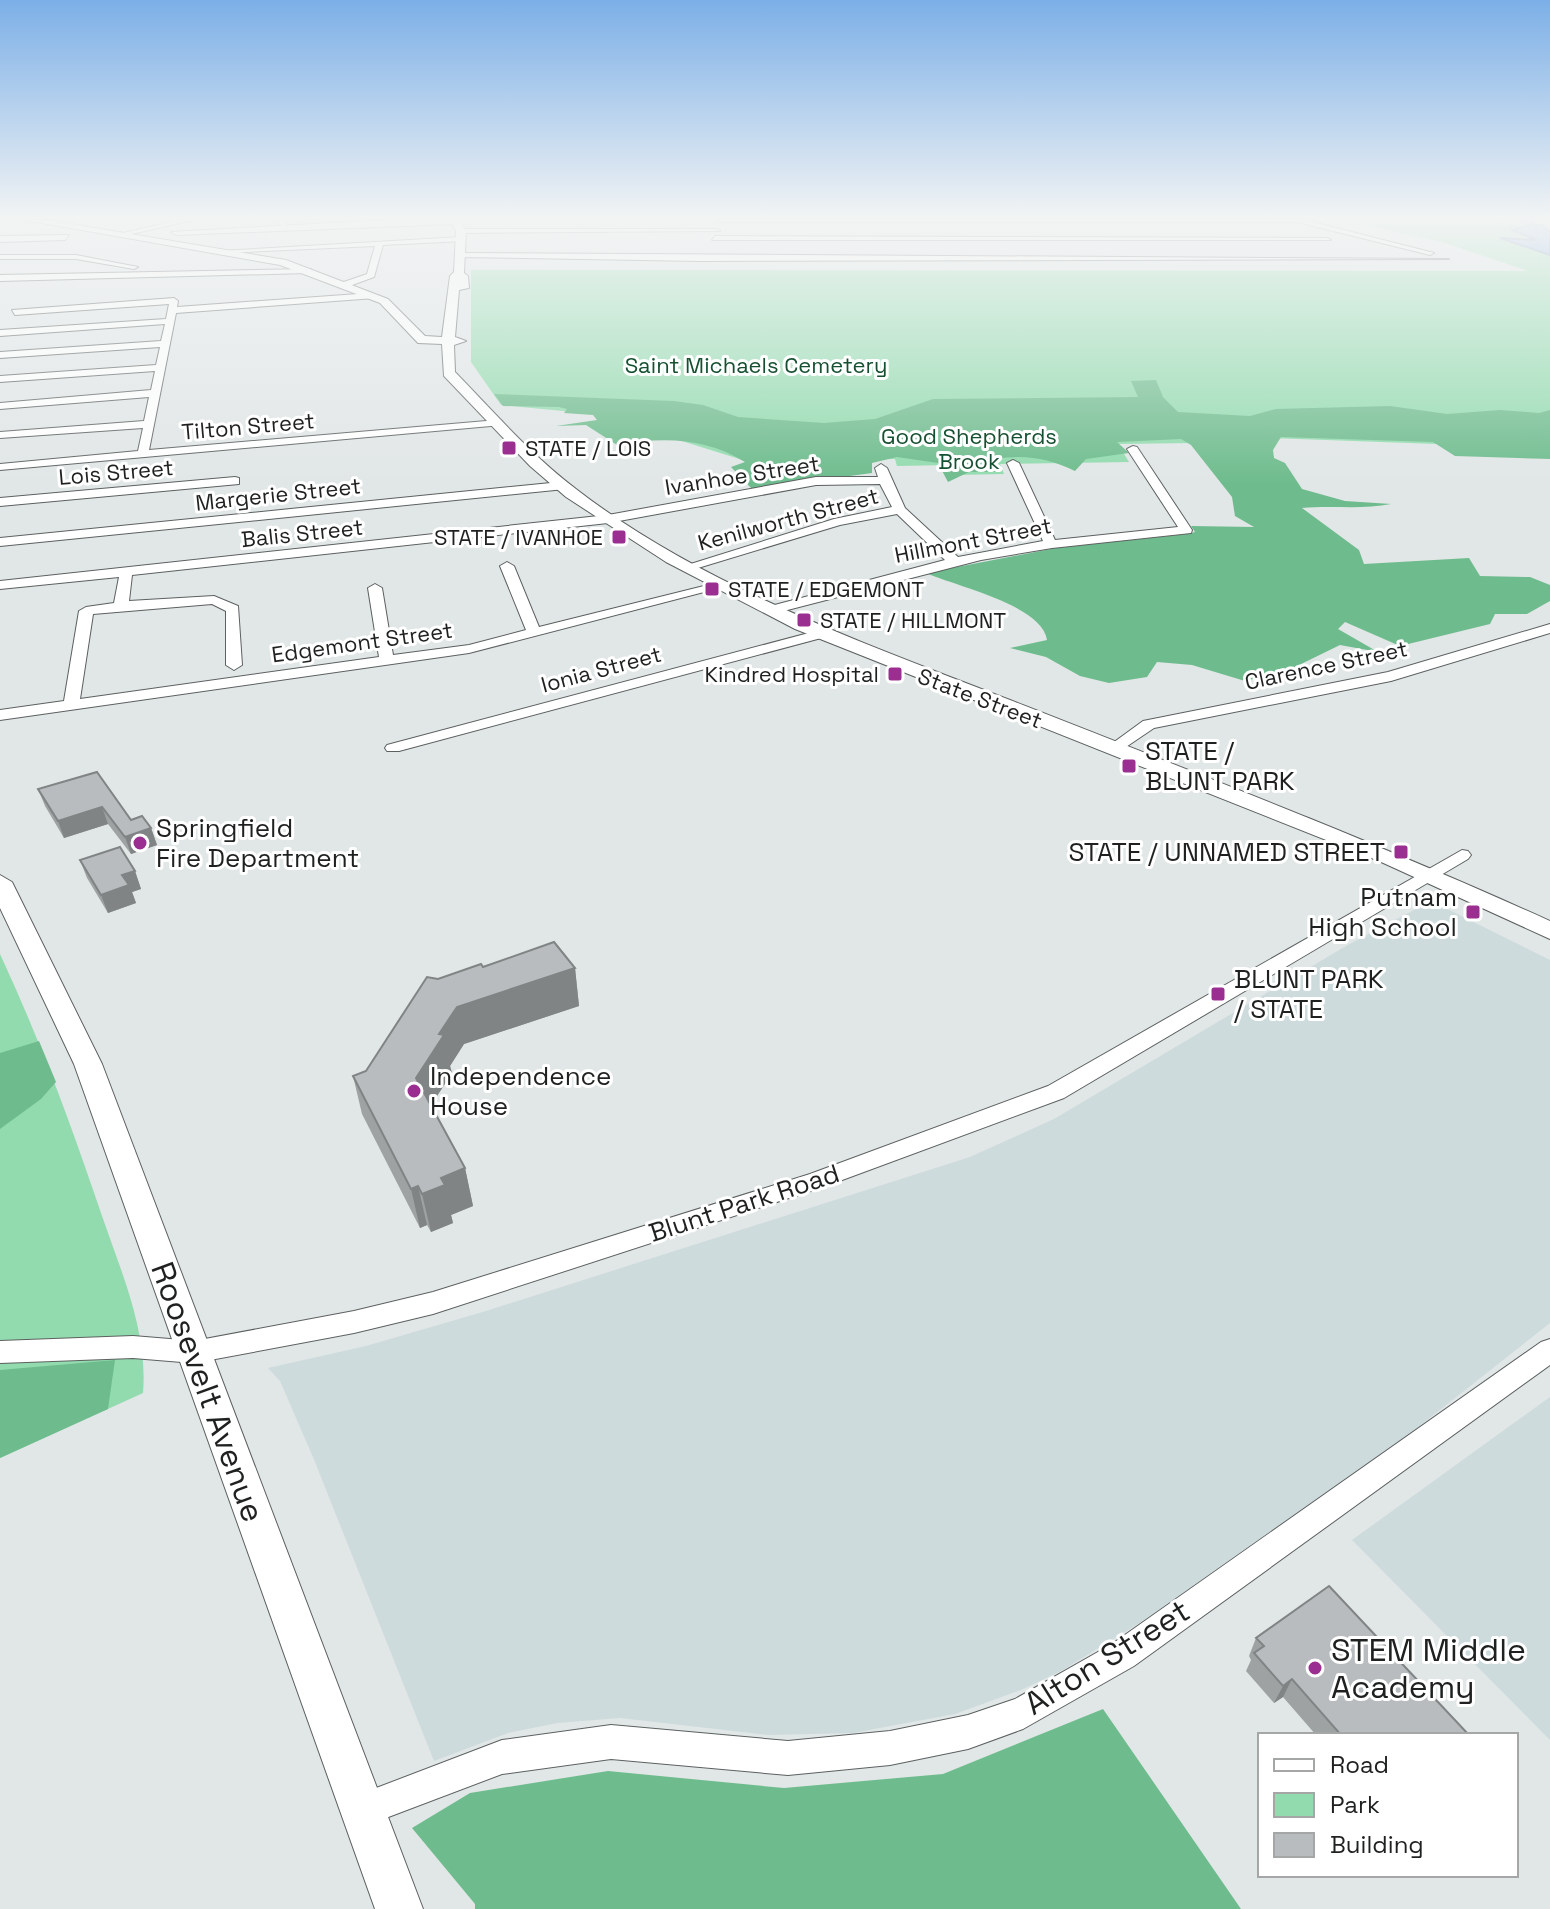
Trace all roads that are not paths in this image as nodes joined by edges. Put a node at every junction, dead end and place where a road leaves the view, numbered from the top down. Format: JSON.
{"nodes":[{"id":1,"x":251,"y":305,"type":"edge"},
{"id":2,"x":389,"y":305,"type":"edge"},
{"id":3,"x":455,"y":305,"type":"edge"},
{"id":4,"x":173,"y":311,"type":"junction"},
{"id":5,"x":15,"y":312,"type":"dead end"},
{"id":6,"x":404,"y":321,"type":"junction"},
{"id":7,"x":0,"y":333,"type":"edge"},
{"id":8,"x":417,"y":338,"type":"junction"},
{"id":9,"x":454,"y":340,"type":"junction"},
{"id":10,"x":166,"y":344,"type":"junction"},
{"id":11,"x":0,"y":355,"type":"edge"},
{"id":12,"x":162,"y":368,"type":"junction"},
{"id":13,"x":454,"y":376,"type":"junction"},
{"id":14,"x":0,"y":379,"type":"edge"},
{"id":15,"x":156,"y":393,"type":"junction"},
{"id":16,"x":0,"y":406,"type":"edge"},
{"id":17,"x":498,"y":423,"type":"junction"},
{"id":18,"x":150,"y":424,"type":"junction"},
{"id":19,"x":0,"y":435,"type":"edge"},
{"id":20,"x":1133,"y":449,"type":"dead end"},
{"id":21,"x":143,"y":454,"type":"junction"},
{"id":22,"x":1013,"y":463,"type":"dead end"},
{"id":23,"x":0,"y":467,"type":"edge"},
{"id":24,"x":235,"y":481,"type":"dead end"},
{"id":25,"x":561,"y":486,"type":"junction"},
{"id":26,"x":0,"y":502,"type":"edge"},
{"id":27,"x":898,"y":510,"type":"junction"},
{"id":28,"x":608,"y":519,"type":"junction"},
{"id":29,"x":0,"y":542,"type":"edge"},
{"id":30,"x":1051,"y":544,"type":"junction"},
{"id":31,"x":956,"y":562,"type":"junction"},
{"id":32,"x":507,"y":566,"type":"dead end"},
{"id":33,"x":688,"y":567,"type":"junction"},
{"id":34,"x":126,"y":572,"type":"junction"},
{"id":35,"x":0,"y":585,"type":"edge"},
{"id":36,"x":724,"y":585,"type":"junction"},
{"id":37,"x":375,"y":588,"type":"dead end"},
{"id":38,"x":121,"y":606,"type":"junction"},
{"id":39,"x":772,"y":610,"type":"junction"},
{"id":40,"x":1550,"y":628,"type":"edge"},
{"id":41,"x":534,"y":632,"type":"junction"},
{"id":42,"x":820,"y":634,"type":"junction"},
{"id":43,"x":387,"y":661,"type":"junction"},
{"id":44,"x":234,"y":665,"type":"dead end"},
{"id":45,"x":71,"y":705,"type":"junction"},
{"id":46,"x":0,"y":715,"type":"edge"},
{"id":47,"x":393,"y":748,"type":"dead end"},
{"id":48,"x":1114,"y":748,"type":"junction"},
{"id":49,"x":1462,"y":855,"type":"dead end"},
{"id":50,"x":1431,"y":876,"type":"junction"},
{"id":51,"x":0,"y":882,"type":"edge"},
{"id":52,"x":1550,"y":931,"type":"edge"},
{"id":53,"x":1550,"y":1350,"type":"edge"},
{"id":54,"x":0,"y":1352,"type":"edge"},
{"id":55,"x":194,"y":1352,"type":"junction"},
{"id":56,"x":362,"y":1810,"type":"junction"},
{"id":57,"x":399,"y":1909,"type":"edge"}],
"edges":[{"from":1,"to":4,"type":"street"},
{"from":2,"to":6,"type":"main road"},
{"from":3,"to":9,"type":"main road"},
{"from":4,"to":5,"type":"street"},
{"from":4,"to":7,"type":"street"},
{"from":4,"to":10,"type":"street"},
{"from":6,"to":8,"type":"main road","name":"State Street"},
{"from":6,"to":9,"type":"main road"},
{"from":8,"to":9,"type":"main road"},
{"from":8,"to":13,"type":"main road","name":"State Street"},
{"from":9,"to":13,"type":"main road"},
{"from":10,"to":11,"type":"street"},
{"from":10,"to":12,"type":"street"},
{"from":12,"to":14,"type":"street"},
{"from":12,"to":15,"type":"street"},
{"from":13,"to":17,"type":"main road","name":"State Street"},
{"from":15,"to":16,"type":"street"},
{"from":15,"to":18,"type":"street"},
{"from":17,"to":21,"type":"street","name":"Tilton Street"},
{"from":17,"to":25,"type":"main road","name":"State Street"},
{"from":18,"to":19,"type":"street"},
{"from":18,"to":21,"type":"street"},
{"from":20,"to":30,"type":"street","name":"Hillmont Street"},
{"from":21,"to":23,"type":"street","name":"Tilton Street"},
{"from":22,"to":30,"type":"street"},
{"from":24,"to":26,"type":"street","name":"Lois Street"},
{"from":25,"to":28,"type":"main road","name":"State Street"},
{"from":25,"to":29,"type":"street","name":"Margerie Street"},
{"from":27,"to":28,"type":"street","name":"Ivanhoe Street"},
{"from":27,"to":31,"type":"street"},
{"from":27,"to":33,"type":"street","name":"Kenilworth Street"},
{"from":28,"to":33,"type":"main road","name":"State Street"},
{"from":28,"to":34,"type":"street","name":"Balis Street"},
{"from":30,"to":31,"type":"street","name":"Hillmont Street"},
{"from":31,"to":39,"type":"street","name":"Hillmont Street"},
{"from":32,"to":41,"type":"street"},
{"from":33,"to":36,"type":"main road","name":"State Street"},
{"from":34,"to":35,"type":"street","name":"Balis Street"},
{"from":34,"to":38,"type":"street"},
{"from":36,"to":39,"type":"main road","name":"State Street"},
{"from":36,"to":41,"type":"street","name":"Edgemont Street"},
{"from":37,"to":43,"type":"street"},
{"from":38,"to":44,"type":"street"},
{"from":38,"to":45,"type":"street"},
{"from":39,"to":42,"type":"main road","name":"State Street"},
{"from":40,"to":48,"type":"street","name":"Clarence Street"},
{"from":41,"to":43,"type":"street","name":"Edgemont Street"},
{"from":42,"to":47,"type":"street","name":"Ionia Street"},
{"from":42,"to":48,"type":"main road","name":"State Street"},
{"from":43,"to":45,"type":"street","name":"Edgemont Street"},
{"from":45,"to":46,"type":"street","name":"Edgemont Street"},
{"from":48,"to":50,"type":"main road","name":"State Street"},
{"from":49,"to":50,"type":"street","name":"Blunt Park Road"},
{"from":50,"to":52,"type":"main road","name":"State Street"},
{"from":50,"to":55,"type":"street","name":"Blunt Park Road"},
{"from":51,"to":55,"type":"main road","name":"Roosevelt Avenue"},
{"from":53,"to":56,"type":"street","name":"Alton Street"},
{"from":54,"to":55,"type":"street","name":"Blunt Park Road"},
{"from":55,"to":56,"type":"main road","name":"Roosevelt Avenue"},
{"from":56,"to":57,"type":"main road","name":"Roosevelt Avenue"}]}
